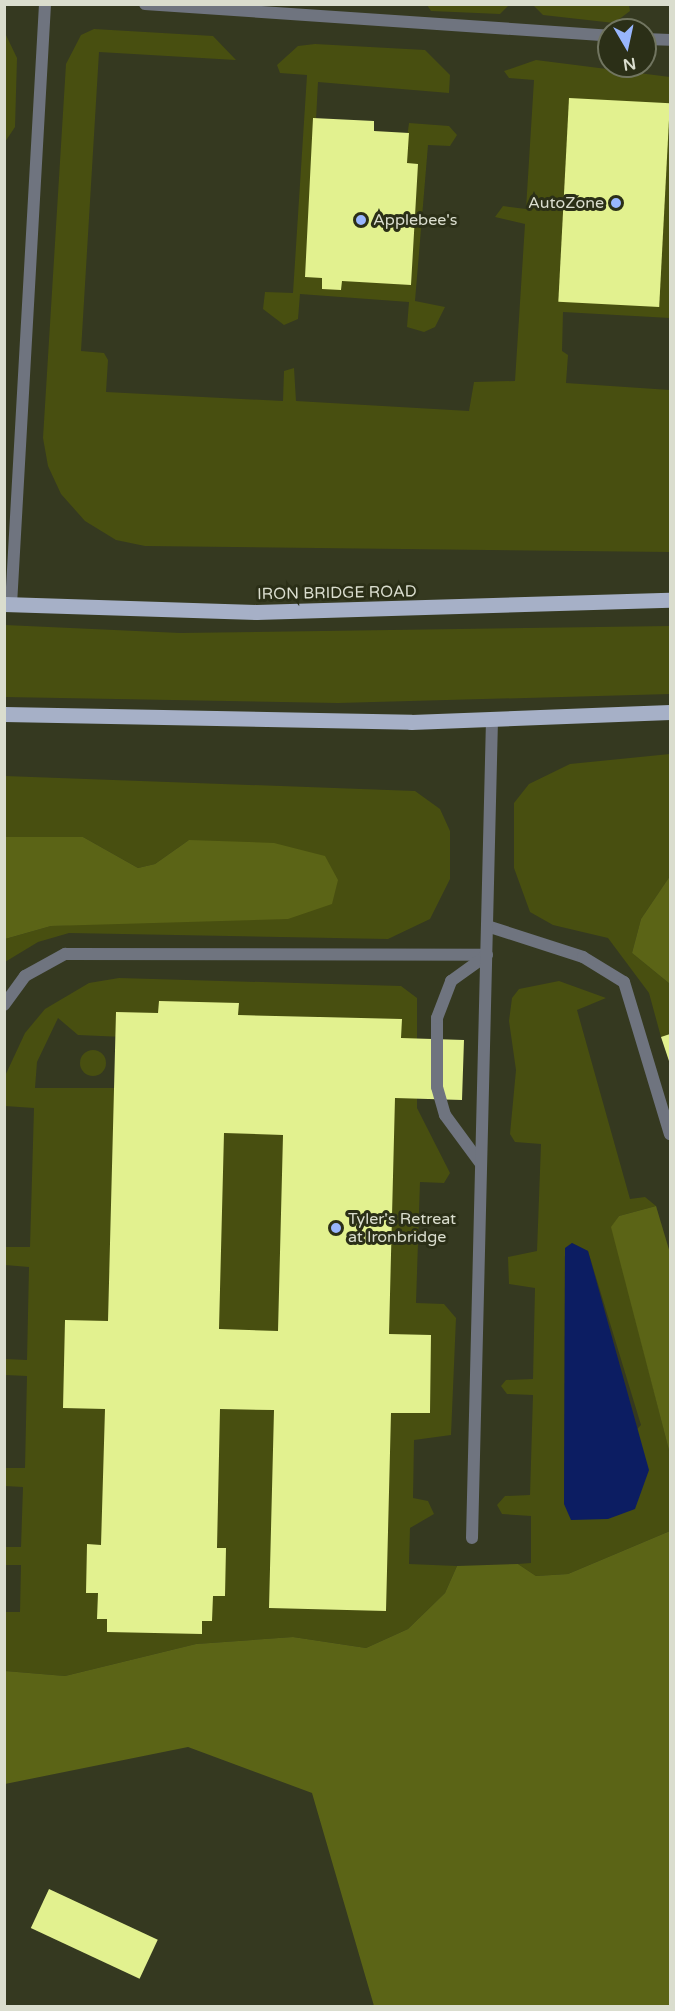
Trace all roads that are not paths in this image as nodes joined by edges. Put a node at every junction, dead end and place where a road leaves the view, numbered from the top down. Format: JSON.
{"nodes":[{"id":1,"x":45,"y":4,"type":"edge"},
{"id":2,"x":146,"y":4,"type":"edge"},
{"id":3,"x":597,"y":35,"type":"edge"},
{"id":4,"x":670,"y":600,"type":"edge"},
{"id":5,"x":8,"y":604,"type":"edge"},
{"id":6,"x":670,"y":712,"type":"edge"},
{"id":7,"x":4,"y":714,"type":"edge"},
{"id":8,"x":492,"y":719,"type":"junction"},
{"id":9,"x":487,"y":926,"type":"junction"},
{"id":10,"x":487,"y":955,"type":"junction"},
{"id":11,"x":4,"y":1005,"type":"edge"},
{"id":12,"x":670,"y":1134,"type":"edge"},
{"id":13,"x":481,"y":1164,"type":"junction"},
{"id":14,"x":472,"y":1539,"type":"dead end"}],
"edges":[{"from":1,"to":5,"type":"lane"},
{"from":2,"to":3,"type":"lane"},
{"from":4,"to":5,"type":"main road","name":"IRON BRIDGE ROAD"},
{"from":6,"to":8,"type":"main road"},
{"from":7,"to":8,"type":"main road"},
{"from":8,"to":9,"type":"lane"},
{"from":9,"to":10,"type":"lane"},
{"from":9,"to":12,"type":"lane"},
{"from":10,"to":11,"type":"lane"},
{"from":10,"to":13,"type":"lane"},
{"from":10,"to":13,"type":"lane"},
{"from":13,"to":14,"type":"lane"}]}
